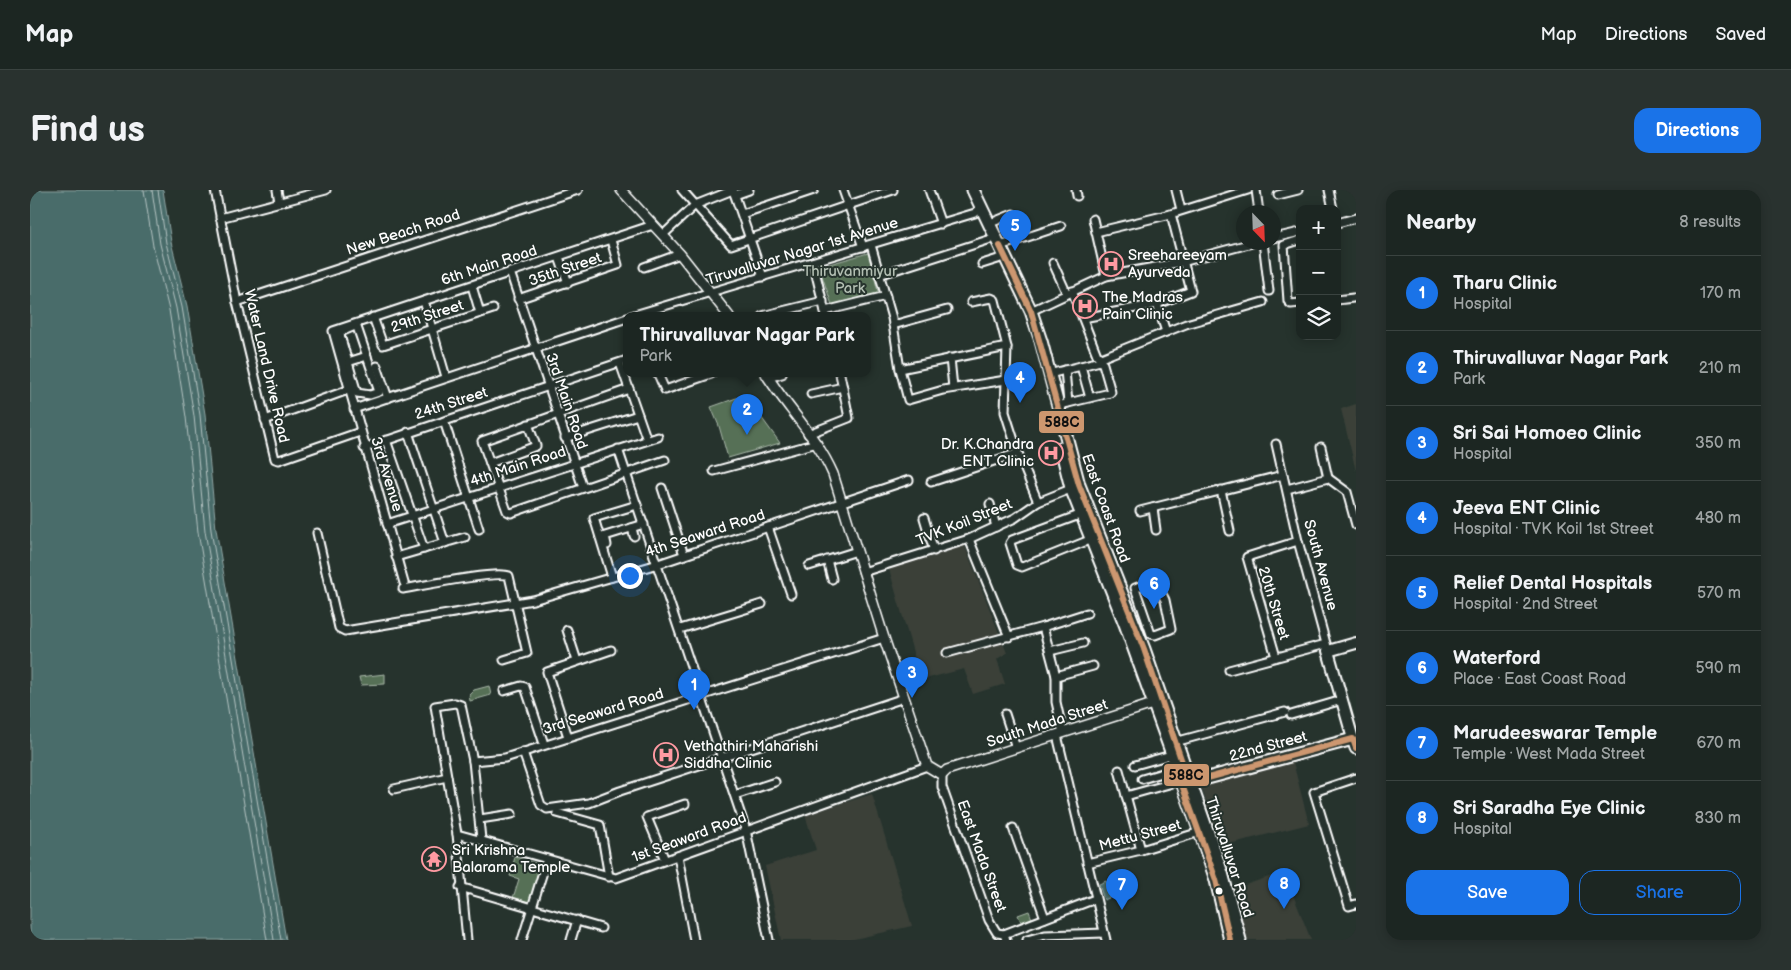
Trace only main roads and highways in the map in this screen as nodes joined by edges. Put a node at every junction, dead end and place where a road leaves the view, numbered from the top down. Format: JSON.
{"nodes":[{"id":1,"x":964,"y":190,"type":"edge"},
{"id":2,"x":972,"y":190,"type":"edge"},
{"id":3,"x":977,"y":211,"type":"junction"},
{"id":4,"x":1075,"y":487,"type":"junction"},
{"id":5,"x":1356,"y":643,"type":"edge"},
{"id":6,"x":1157,"y":702,"type":"junction"},
{"id":7,"x":1355,"y":744,"type":"edge"},
{"id":8,"x":1185,"y":782,"type":"junction"},
{"id":9,"x":1198,"y":816,"type":"junction"},
{"id":10,"x":1230,"y":940,"type":"edge"},
{"id":11,"x":1240,"y":940,"type":"edge"}],
"edges":[{"from":1,"to":3,"type":"main road","name":"East Coast Road"},
{"from":2,"to":3,"type":"main road","name":"East Coast Road"},
{"from":3,"to":4,"type":"main road","name":"East Coast Road"},
{"from":3,"to":4,"type":"main road","name":"East Coast Road"},
{"from":4,"to":6,"type":"main road","name":"East Coast Road"},
{"from":4,"to":6,"type":"main road","name":"East Coast Road"},
{"from":5,"to":7,"type":"main road","name":"South Avenue"},
{"from":6,"to":8,"type":"main road","name":"East Coast Road"},
{"from":6,"to":8,"type":"main road","name":"East Coast Road"},
{"from":7,"to":8,"type":"main road","name":"22nd Street"},
{"from":8,"to":9,"type":"main road","name":"East Coast Road"},
{"from":9,"to":10,"type":"main road","name":"East Coast Road"},
{"from":9,"to":11,"type":"main road","name":"Thiruvalluvar Road"}]}
